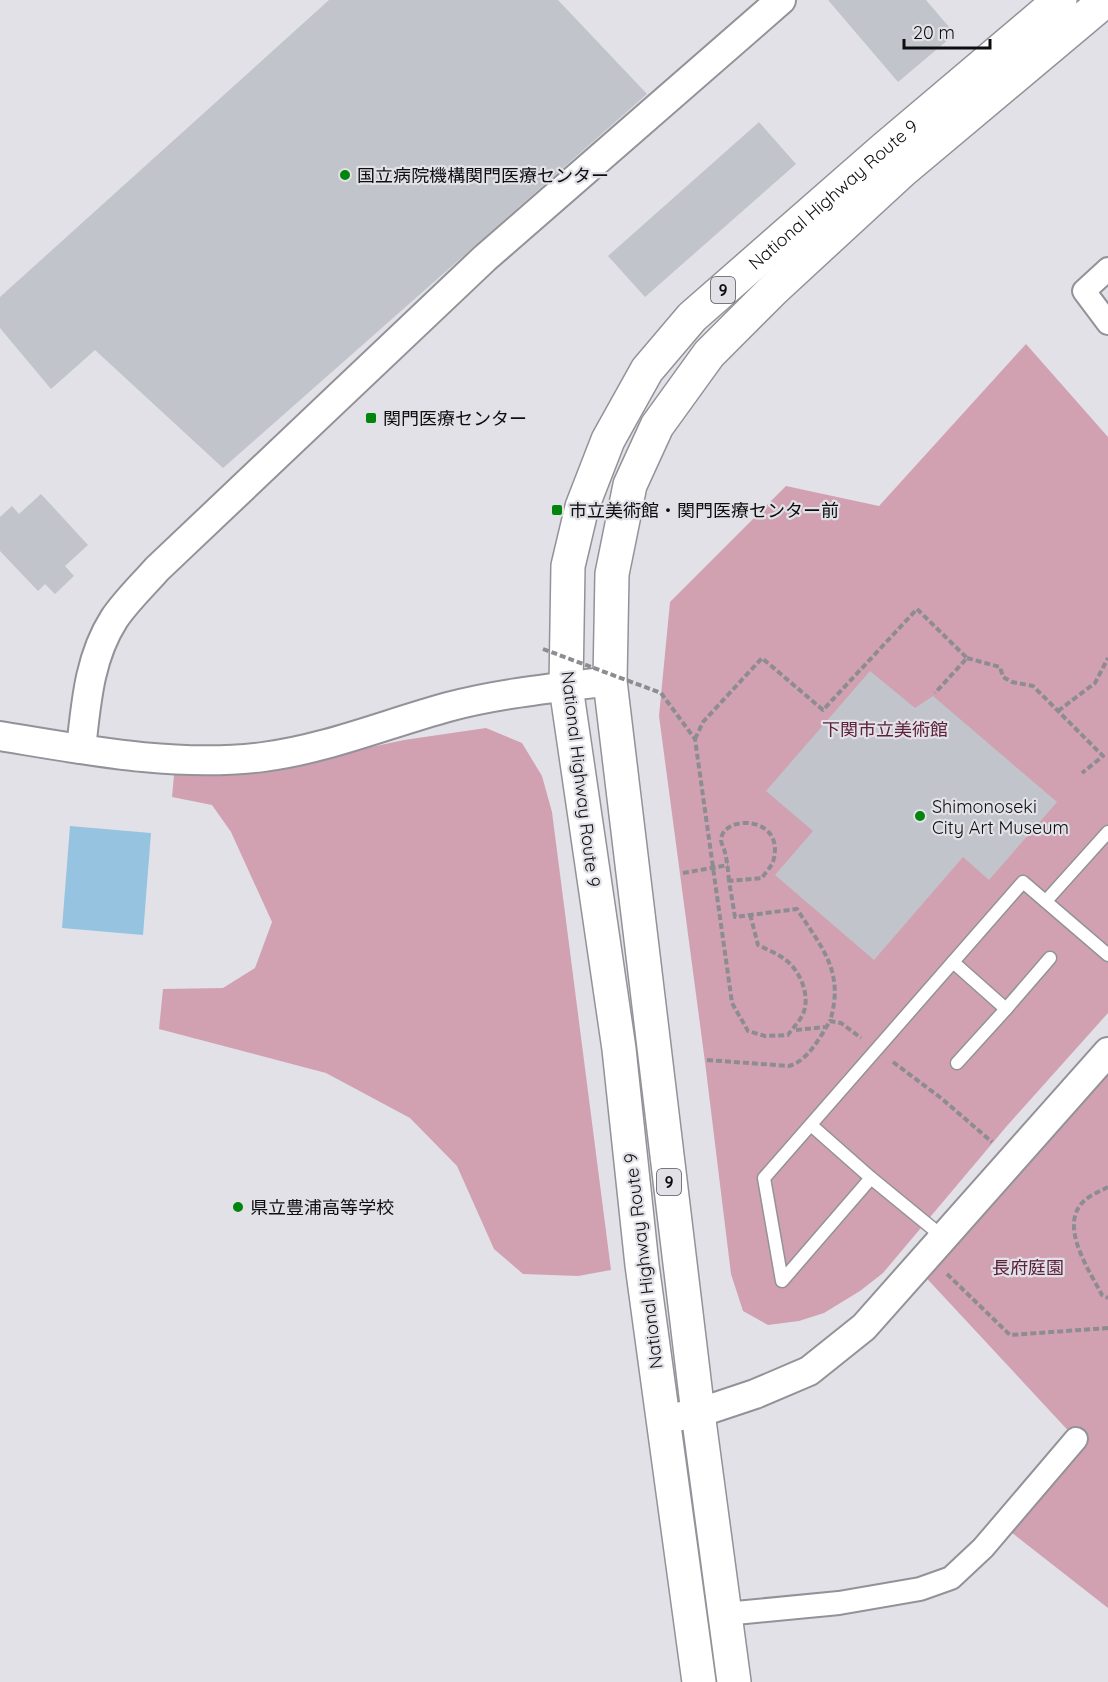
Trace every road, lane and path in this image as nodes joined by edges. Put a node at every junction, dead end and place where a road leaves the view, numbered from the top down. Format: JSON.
{"nodes":[{"id":1,"x":781,"y":0,"type":"edge"},
{"id":2,"x":1060,"y":0,"type":"edge"},
{"id":3,"x":1106,"y":0,"type":"edge"},
{"id":4,"x":1108,"y":269,"type":"edge"},
{"id":5,"x":1108,"y":323,"type":"edge"},
{"id":6,"x":543,"y":649,"type":"dead end"},
{"id":7,"x":967,"y":658,"type":"junction"},
{"id":8,"x":1108,"y":658,"type":"edge"},
{"id":9,"x":1099,"y":676,"type":"junction"},
{"id":10,"x":1108,"y":676,"type":"edge"},
{"id":11,"x":610,"y":681,"type":"junction"},
{"id":12,"x":566,"y":687,"type":"junction"},
{"id":13,"x":935,"y":693,"type":"dead end"},
{"id":14,"x":1058,"y":711,"type":"junction"},
{"id":15,"x":0,"y":736,"type":"edge"},
{"id":16,"x":695,"y":740,"type":"junction"},
{"id":17,"x":81,"y":749,"type":"junction"},
{"id":18,"x":1108,"y":752,"type":"edge"},
{"id":19,"x":1103,"y":756,"type":"junction"},
{"id":20,"x":1082,"y":773,"type":"dead end"},
{"id":21,"x":1108,"y":832,"type":"edge"},
{"id":22,"x":728,"y":865,"type":"junction"},
{"id":23,"x":713,"y":868,"type":"junction"},
{"id":24,"x":683,"y":873,"type":"dead end"},
{"id":25,"x":729,"y":881,"type":"junction"},
{"id":26,"x":1046,"y":901,"type":"junction"},
{"id":27,"x":750,"y":915,"type":"junction"},
{"id":28,"x":1108,"y":955,"type":"edge"},
{"id":29,"x":1050,"y":958,"type":"dead end"},
{"id":30,"x":953,"y":963,"type":"junction"},
{"id":31,"x":1006,"y":1009,"type":"junction"},
{"id":32,"x":830,"y":1021,"type":"dead end"},
{"id":33,"x":826,"y":1027,"type":"dead end"},
{"id":34,"x":796,"y":1030,"type":"dead end"},
{"id":35,"x":1108,"y":1052,"type":"edge"},
{"id":36,"x":957,"y":1063,"type":"dead end"},
{"id":37,"x":811,"y":1125,"type":"junction"},
{"id":38,"x":872,"y":1178,"type":"junction"},
{"id":39,"x":1108,"y":1187,"type":"edge"},
{"id":40,"x":935,"y":1246,"type":"junction"},
{"id":41,"x":1108,"y":1298,"type":"edge"},
{"id":42,"x":1108,"y":1328,"type":"edge"},
{"id":43,"x":698,"y":1413,"type":"junction"},
{"id":44,"x":663,"y":1420,"type":"junction"},
{"id":45,"x":1076,"y":1439,"type":"dead end"},
{"id":46,"x":725,"y":1614,"type":"junction"},
{"id":47,"x":699,"y":1682,"type":"edge"},
{"id":48,"x":734,"y":1682,"type":"edge"}],
"edges":[{"from":1,"to":17,"type":"street"},
{"from":2,"to":12,"type":"highway","name":"National Highway Route 9","number":"9"},
{"from":3,"to":11,"type":"highway","name":"National Highway Route 9","number":"9"},
{"from":4,"to":5,"type":"street"},
{"from":6,"to":16,"type":"path","bridge":true},
{"from":7,"to":13,"type":"path"},
{"from":7,"to":14,"type":"path"},
{"from":7,"to":16,"type":"path"},
{"from":8,"to":9,"type":"path"},
{"from":9,"to":10,"type":"path"},
{"from":9,"to":14,"type":"path"},
{"from":11,"to":12,"type":"street"},
{"from":11,"to":43,"type":"highway","name":"National Highway Route 9","number":"9"},
{"from":12,"to":17,"type":"street"},
{"from":12,"to":44,"type":"highway","name":"National Highway Route 9","number":"9"},
{"from":14,"to":19,"type":"path"},
{"from":15,"to":17,"type":"street"},
{"from":16,"to":23,"type":"path"},
{"from":18,"to":19,"type":"path"},
{"from":19,"to":20,"type":"path"},
{"from":21,"to":26,"type":"lane"},
{"from":22,"to":23,"type":"path"},
{"from":22,"to":25,"type":"path"},
{"from":22,"to":25,"type":"path"},
{"from":23,"to":24,"type":"path"},
{"from":23,"to":27,"type":"path"},
{"from":25,"to":27,"type":"path"},
{"from":26,"to":28,"type":"lane"},
{"from":26,"to":30,"type":"lane"},
{"from":27,"to":32,"type":"path"},
{"from":29,"to":31,"type":"lane"},
{"from":30,"to":31,"type":"lane"},
{"from":30,"to":37,"type":"lane"},
{"from":31,"to":36,"type":"lane"},
{"from":33,"to":34,"type":"path"},
{"from":35,"to":40,"type":"street"},
{"from":37,"to":38,"type":"lane"},
{"from":37,"to":38,"type":"lane"},
{"from":38,"to":40,"type":"lane"},
{"from":39,"to":41,"type":"path"},
{"from":40,"to":42,"type":"path"},
{"from":40,"to":43,"type":"street"},
{"from":43,"to":44,"type":"street"},
{"from":43,"to":46,"type":"highway","name":"National Highway Route 9","number":"9"},
{"from":44,"to":47,"type":"highway","name":"National Highway Route 9","number":"9"},
{"from":45,"to":46,"type":"street"},
{"from":46,"to":48,"type":"highway","name":"National Highway Route 9","number":"9"}]}
